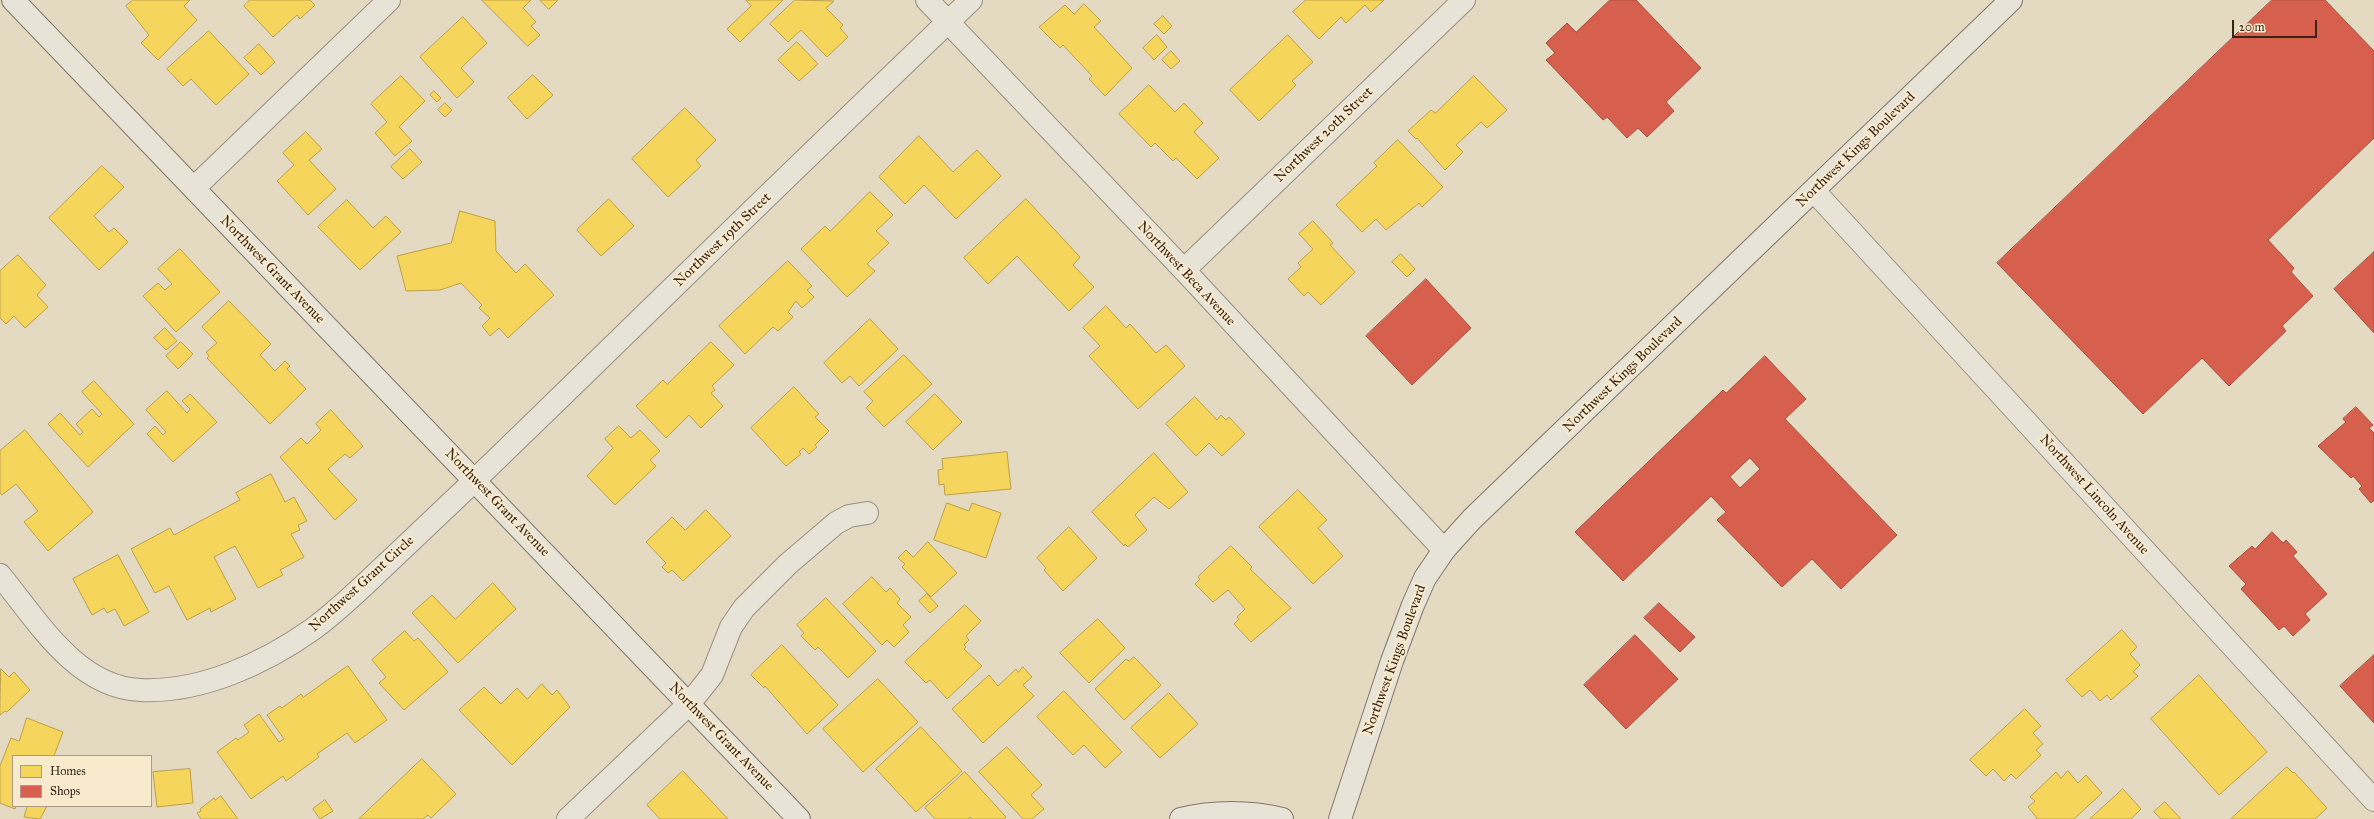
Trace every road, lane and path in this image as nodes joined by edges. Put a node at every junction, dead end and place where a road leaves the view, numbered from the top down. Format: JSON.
{"nodes":[{"id":1,"x":13,"y":0,"type":"edge"},
{"id":2,"x":389,"y":0,"type":"edge"},
{"id":3,"x":927,"y":0,"type":"edge"},
{"id":4,"x":971,"y":0,"type":"edge"},
{"id":5,"x":1464,"y":0,"type":"edge"},
{"id":6,"x":2011,"y":0,"type":"edge"},
{"id":7,"x":947,"y":22,"type":"junction"},
{"id":8,"x":194,"y":188,"type":"junction"},
{"id":9,"x":1814,"y":191,"type":"junction"},
{"id":10,"x":1184,"y":270,"type":"junction"},
{"id":11,"x":475,"y":480,"type":"junction"},
{"id":12,"x":867,"y":513,"type":"dead end"},
{"id":13,"x":1444,"y":550,"type":"junction"},
{"id":14,"x":0,"y":575,"type":"edge"},
{"id":15,"x":689,"y":704,"type":"junction"},
{"id":16,"x":2374,"y":800,"type":"edge"},
{"id":17,"x":568,"y":819,"type":"edge"},
{"id":18,"x":799,"y":819,"type":"edge"},
{"id":19,"x":1180,"y":819,"type":"edge"},
{"id":20,"x":1282,"y":819,"type":"edge"},
{"id":21,"x":1340,"y":819,"type":"edge"}],
"edges":[{"from":1,"to":8,"type":"street","name":"Northwest Grant Avenue"},
{"from":2,"to":8,"type":"street"},
{"from":3,"to":7,"type":"street","name":"Northwest Beca Avenue"},
{"from":4,"to":7,"type":"street","name":"Northwest 19th Street"},
{"from":5,"to":10,"type":"street","name":"Northwest 20th Street"},
{"from":6,"to":9,"type":"street","name":"Northwest Kings Boulevard"},
{"from":7,"to":10,"type":"street","name":"Northwest Beca Avenue"},
{"from":7,"to":11,"type":"street","name":"Northwest 19th Street"},
{"from":8,"to":11,"type":"street","name":"Northwest Grant Avenue"},
{"from":9,"to":13,"type":"street","name":"Northwest Kings Boulevard"},
{"from":9,"to":16,"type":"street","name":"Northwest Lincoln Avenue"},
{"from":10,"to":13,"type":"street","name":"Northwest Beca Avenue"},
{"from":11,"to":14,"type":"street","name":"Northwest Grant Circle"},
{"from":11,"to":15,"type":"street","name":"Northwest Grant Avenue"},
{"from":12,"to":15,"type":"street"},
{"from":13,"to":21,"type":"street","name":"Northwest Kings Boulevard"},
{"from":15,"to":17,"type":"street"},
{"from":15,"to":18,"type":"street","name":"Northwest Grant Avenue"},
{"from":19,"to":20,"type":"street"}]}
